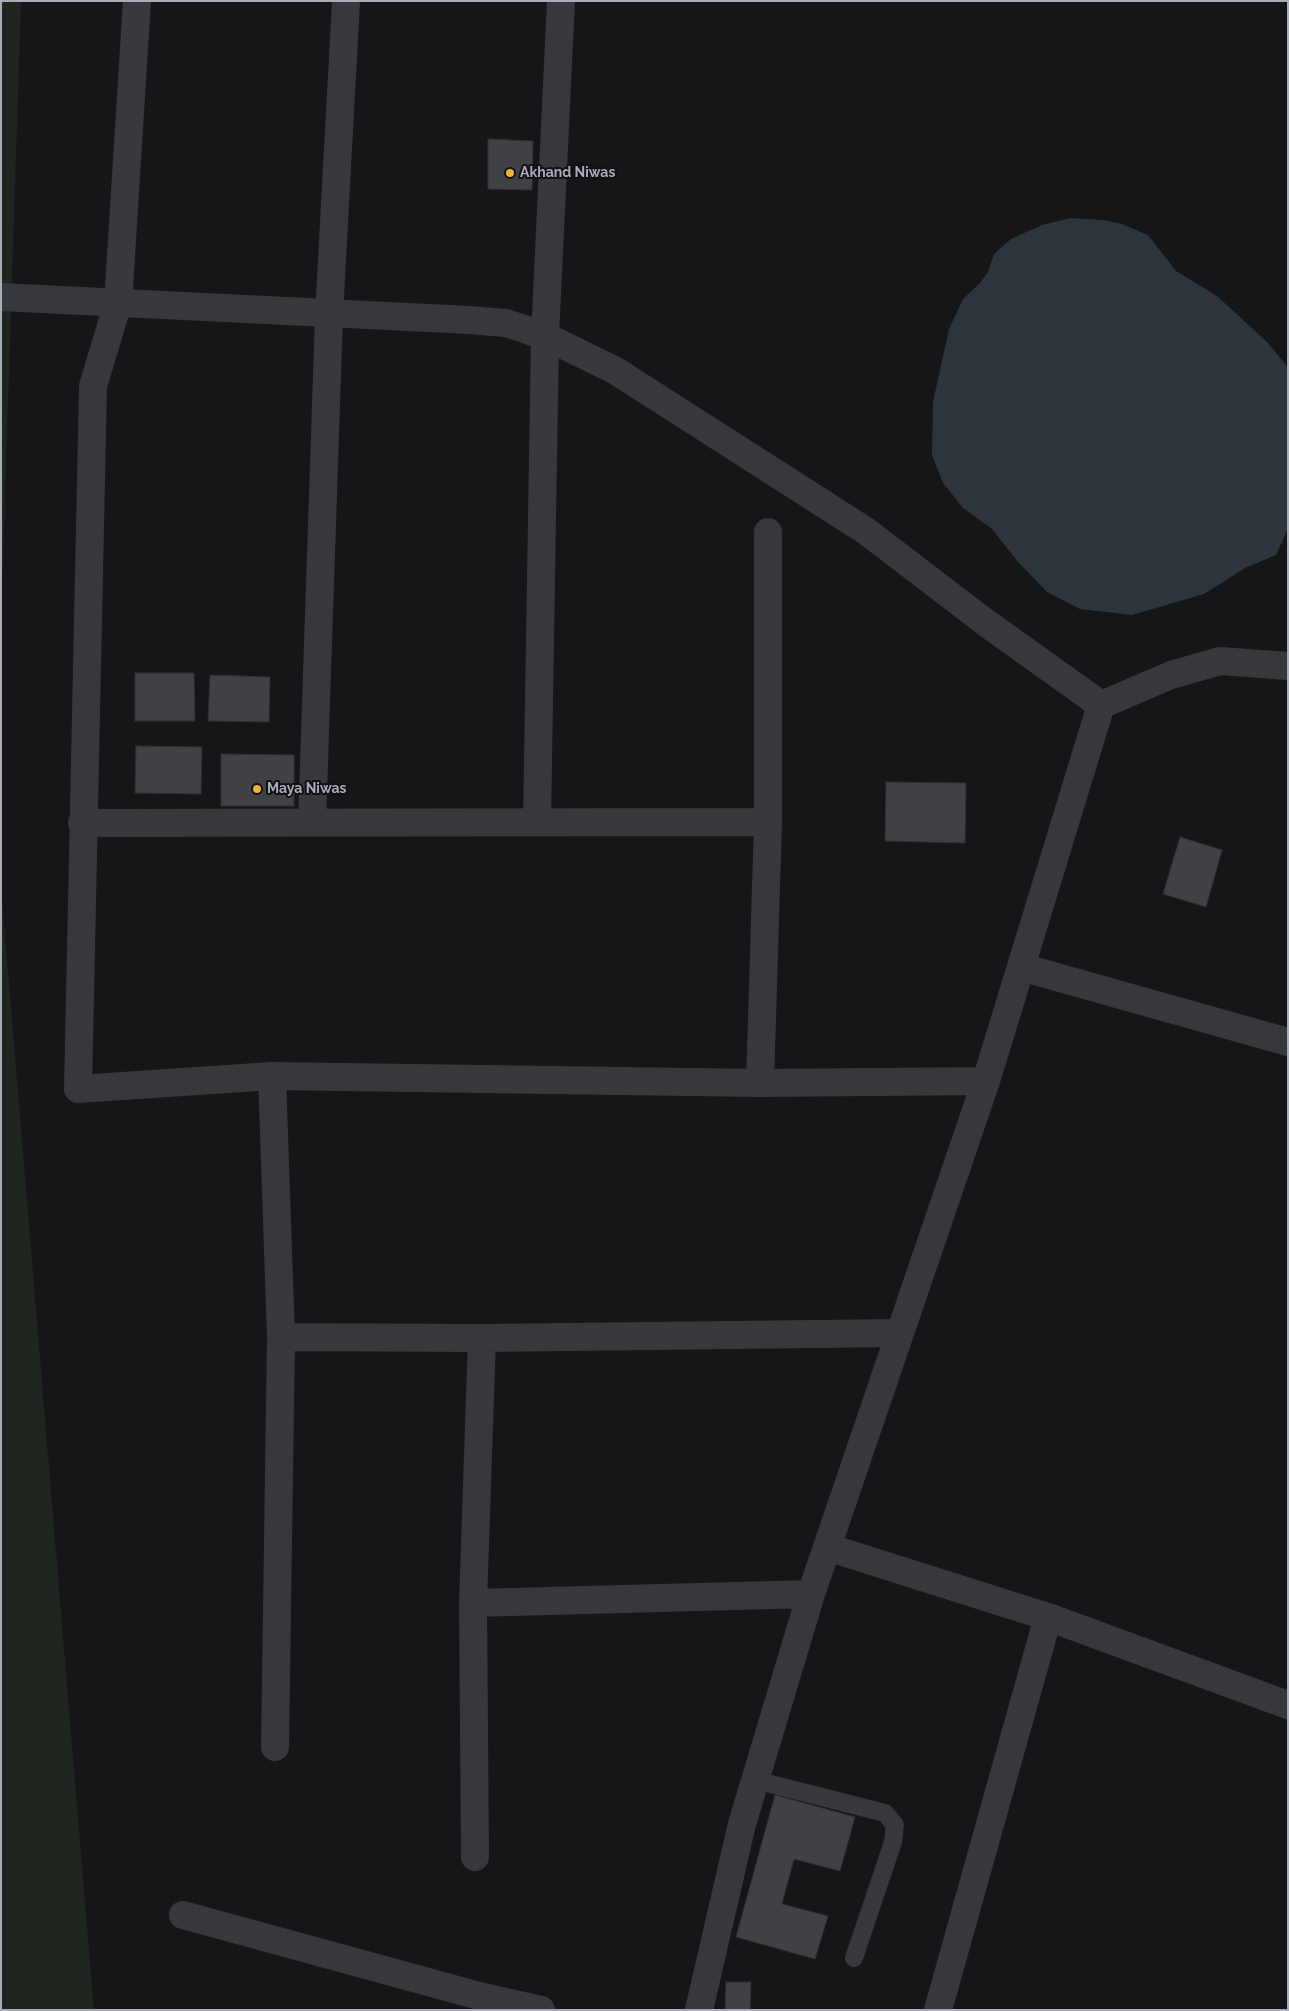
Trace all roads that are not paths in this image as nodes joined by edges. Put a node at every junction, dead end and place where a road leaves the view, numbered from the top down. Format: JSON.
{"nodes":[{"id":1,"x":137,"y":1,"type":"edge"},
{"id":2,"x":346,"y":1,"type":"edge"},
{"id":3,"x":561,"y":1,"type":"edge"},
{"id":4,"x":1,"y":297,"type":"edge"},
{"id":5,"x":118,"y":304,"type":"junction"},
{"id":6,"x":329,"y":315,"type":"junction"},
{"id":7,"x":545,"y":336,"type":"junction"},
{"id":8,"x":768,"y":532,"type":"dead end"},
{"id":9,"x":1288,"y":666,"type":"edge"},
{"id":10,"x":1101,"y":705,"type":"junction"},
{"id":11,"x":537,"y":822,"type":"junction"},
{"id":12,"x":768,"y":822,"type":"junction"},
{"id":13,"x":82,"y":823,"type":"junction"},
{"id":14,"x":312,"y":823,"type":"junction"},
{"id":15,"x":1021,"y":967,"type":"junction"},
{"id":16,"x":1288,"y":1042,"type":"edge"},
{"id":17,"x":272,"y":1076,"type":"junction"},
{"id":18,"x":986,"y":1081,"type":"junction"},
{"id":19,"x":760,"y":1083,"type":"junction"},
{"id":20,"x":900,"y":1333,"type":"junction"},
{"id":21,"x":280,"y":1337,"type":"junction"},
{"id":22,"x":482,"y":1338,"type":"junction"},
{"id":23,"x":827,"y":1547,"type":"junction"},
{"id":24,"x":811,"y":1594,"type":"junction"},
{"id":25,"x":473,"y":1603,"type":"junction"},
{"id":26,"x":1048,"y":1617,"type":"junction"},
{"id":27,"x":1288,"y":1705,"type":"edge"},
{"id":28,"x":276,"y":1747,"type":"dead end"},
{"id":29,"x":755,"y":1780,"type":"junction"},
{"id":30,"x":475,"y":1857,"type":"dead end"},
{"id":31,"x":183,"y":1916,"type":"dead end"},
{"id":32,"x":854,"y":1958,"type":"dead end"},
{"id":33,"x":480,"y":2003,"type":"edge"},
{"id":34,"x":541,"y":2010,"type":"edge"},
{"id":35,"x":699,"y":2010,"type":"edge"},
{"id":36,"x":938,"y":2010,"type":"edge"}],
"edges":[{"from":1,"to":5,"type":"street"},
{"from":2,"to":6,"type":"street"},
{"from":3,"to":7,"type":"street"},
{"from":4,"to":5,"type":"street"},
{"from":5,"to":6,"type":"street"},
{"from":5,"to":13,"type":"street"},
{"from":6,"to":7,"type":"street"},
{"from":6,"to":14,"type":"street"},
{"from":7,"to":10,"type":"street"},
{"from":7,"to":11,"type":"street"},
{"from":8,"to":12,"type":"street"},
{"from":9,"to":10,"type":"street"},
{"from":10,"to":15,"type":"street"},
{"from":11,"to":12,"type":"street"},
{"from":11,"to":14,"type":"street"},
{"from":12,"to":19,"type":"street"},
{"from":13,"to":14,"type":"street"},
{"from":13,"to":17,"type":"street"},
{"from":15,"to":16,"type":"street"},
{"from":15,"to":18,"type":"street"},
{"from":17,"to":19,"type":"street"},
{"from":17,"to":21,"type":"street"},
{"from":18,"to":19,"type":"street"},
{"from":18,"to":20,"type":"street"},
{"from":20,"to":22,"type":"street"},
{"from":20,"to":23,"type":"street"},
{"from":21,"to":22,"type":"street"},
{"from":21,"to":28,"type":"street"},
{"from":22,"to":25,"type":"street"},
{"from":23,"to":24,"type":"street"},
{"from":23,"to":26,"type":"street"},
{"from":24,"to":25,"type":"street"},
{"from":24,"to":29,"type":"street"},
{"from":25,"to":30,"type":"street"},
{"from":26,"to":27,"type":"street"},
{"from":26,"to":36,"type":"street"},
{"from":29,"to":32,"type":"lane"},
{"from":29,"to":35,"type":"street"},
{"from":31,"to":33,"type":"street"},
{"from":33,"to":34,"type":"street"}]}
